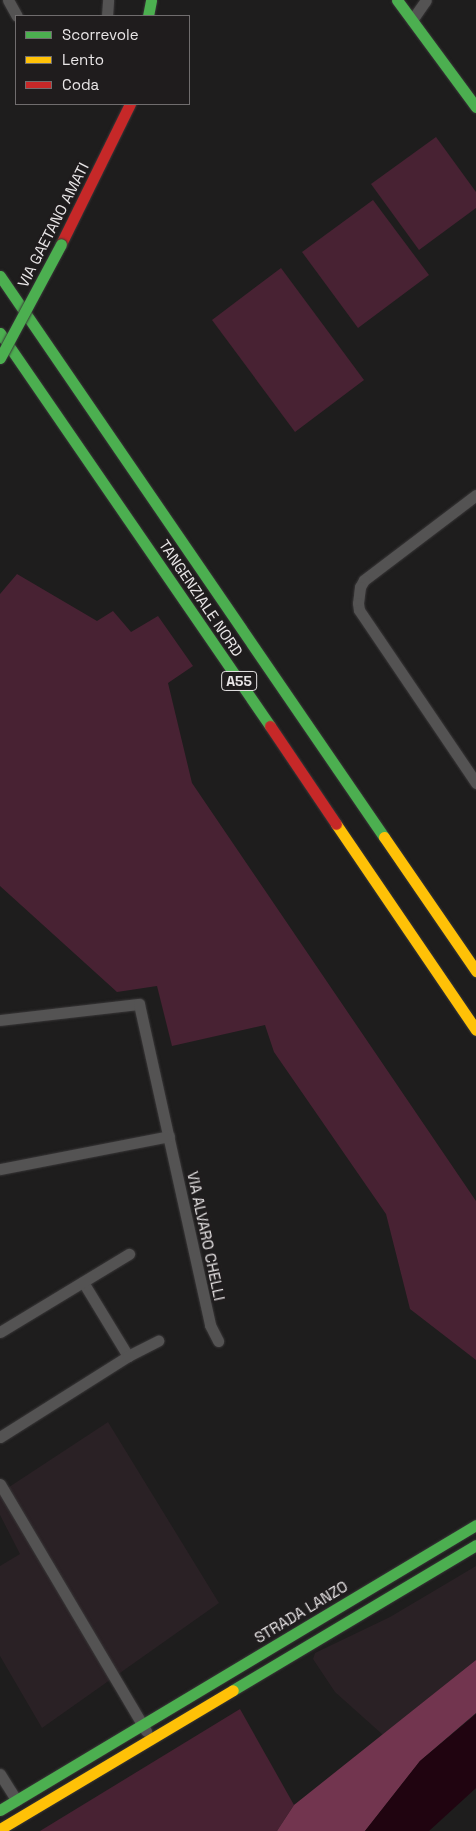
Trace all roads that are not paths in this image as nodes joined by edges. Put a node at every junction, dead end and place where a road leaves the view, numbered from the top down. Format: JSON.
{"nodes":[{"id":1,"x":8,"y":0,"type":"edge"},
{"id":2,"x":108,"y":0,"type":"edge"},
{"id":3,"x":150,"y":0,"type":"edge"},
{"id":4,"x":396,"y":0,"type":"edge"},
{"id":5,"x":426,"y":0,"type":"edge"},
{"id":6,"x":16,"y":15,"type":"edge"},
{"id":7,"x":108,"y":15,"type":"edge"},
{"id":8,"x":148,"y":15,"type":"edge"},
{"id":9,"x":412,"y":20,"type":"junction"},
{"id":10,"x":130,"y":105,"type":"edge"},
{"id":11,"x":476,"y":107,"type":"edge"},
{"id":12,"x":0,"y":276,"type":"edge"},
{"id":13,"x":0,"y":333,"type":"edge"},
{"id":14,"x":0,"y":358,"type":"edge"},
{"id":15,"x":476,"y":495,"type":"edge"},
{"id":16,"x":476,"y":783,"type":"edge"},
{"id":17,"x":476,"y":971,"type":"edge"},
{"id":18,"x":0,"y":1020,"type":"edge"},
{"id":19,"x":476,"y":1030,"type":"edge"},
{"id":20,"x":168,"y":1136,"type":"junction"},
{"id":21,"x":0,"y":1168,"type":"edge"},
{"id":22,"x":129,"y":1254,"type":"dead end"},
{"id":23,"x":83,"y":1282,"type":"junction"},
{"id":24,"x":0,"y":1332,"type":"edge"},
{"id":25,"x":158,"y":1341,"type":"dead end"},
{"id":26,"x":218,"y":1341,"type":"dead end"},
{"id":27,"x":128,"y":1356,"type":"junction"},
{"id":28,"x":0,"y":1438,"type":"edge"},
{"id":29,"x":0,"y":1484,"type":"edge"},
{"id":30,"x":476,"y":1525,"type":"edge"},
{"id":31,"x":476,"y":1545,"type":"edge"},
{"id":32,"x":142,"y":1725,"type":"junction"},
{"id":33,"x":150,"y":1740,"type":"junction"},
{"id":34,"x":0,"y":1774,"type":"edge"},
{"id":35,"x":16,"y":1800,"type":"junction"},
{"id":36,"x":0,"y":1810,"type":"edge"},
{"id":37,"x":0,"y":1829,"type":"edge"}],
"edges":[{"from":1,"to":6,"type":"street"},
{"from":2,"to":7,"type":"street"},
{"from":3,"to":8,"type":"main road"},
{"from":4,"to":9,"type":"main road"},
{"from":5,"to":9,"type":"street"},
{"from":9,"to":11,"type":"main road"},
{"from":10,"to":14,"type":"main road","name":"VIA GAETANO AMATI","bridge":true},
{"from":12,"to":17,"type":"main road","name":"TANGENZIALE NORD","number":"A55"},
{"from":13,"to":19,"type":"main road","name":"TANGENZIALE NORD","number":"A55"},
{"from":15,"to":16,"type":"street"},
{"from":18,"to":20,"type":"street","name":"VIA ALVARO CHELLI"},
{"from":20,"to":21,"type":"street"},
{"from":20,"to":26,"type":"street","name":"VIA ALVARO CHELLI"},
{"from":22,"to":23,"type":"street"},
{"from":23,"to":24,"type":"street"},
{"from":23,"to":27,"type":"street"},
{"from":25,"to":27,"type":"street"},
{"from":27,"to":28,"type":"street"},
{"from":29,"to":32,"type":"street"},
{"from":30,"to":32,"type":"main road","name":"STRADA LANZO"},
{"from":31,"to":33,"type":"main road"},
{"from":32,"to":33,"type":"street"},
{"from":32,"to":35,"type":"main road","name":"STRADA LANZO"},
{"from":33,"to":37,"type":"main road"},
{"from":34,"to":35,"type":"street"},
{"from":35,"to":36,"type":"main road","name":"STRADA LANZO"}]}
